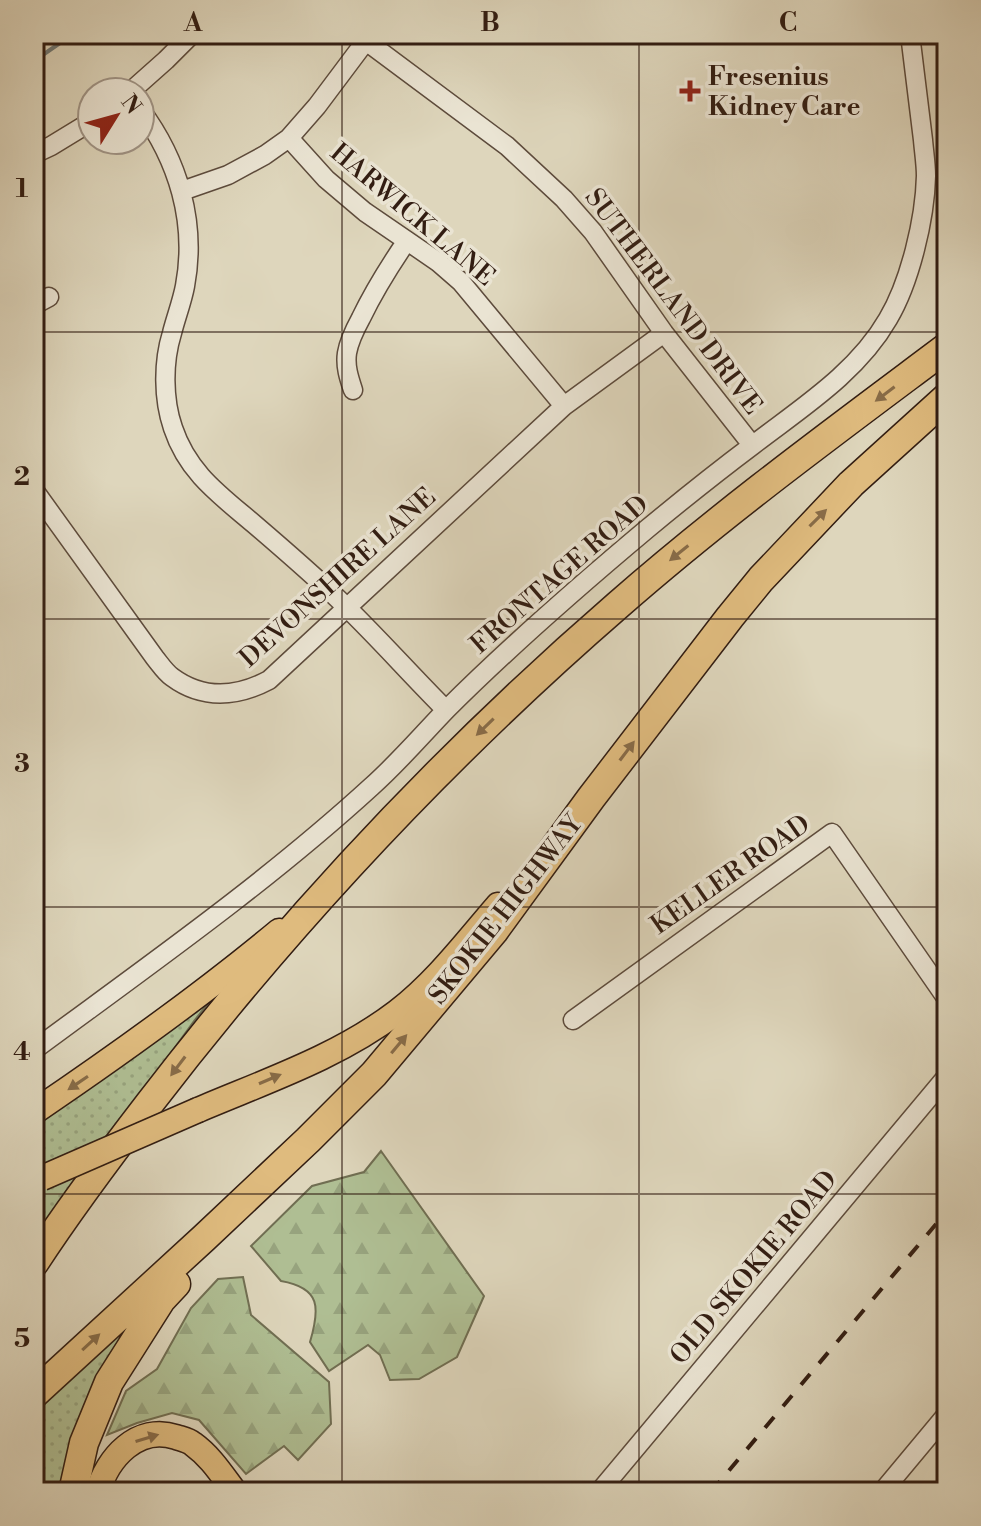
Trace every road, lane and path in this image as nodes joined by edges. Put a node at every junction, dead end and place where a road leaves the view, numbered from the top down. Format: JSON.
{"nodes":[{"id":1,"x":192,"y":34,"type":"edge"},
{"id":2,"x":910,"y":34,"type":"edge"},
{"id":3,"x":369,"y":37,"type":"edge"},
{"id":4,"x":148,"y":76,"type":"edge"},
{"id":5,"x":76,"y":131,"type":"edge"},
{"id":6,"x":156,"y":135,"type":"edge"},
{"id":7,"x":289,"y":138,"type":"junction"},
{"id":8,"x":34,"y":154,"type":"edge"},
{"id":9,"x":182,"y":191,"type":"junction"},
{"id":10,"x":406,"y":242,"type":"junction"},
{"id":11,"x":664,"y":333,"type":"junction"},
{"id":12,"x":947,"y":347,"type":"edge"},
{"id":13,"x":353,"y":390,"type":"dead end"},
{"id":14,"x":947,"y":397,"type":"edge"},
{"id":15,"x":564,"y":406,"type":"junction"},
{"id":16,"x":947,"y":410,"type":"edge"},
{"id":17,"x":752,"y":445,"type":"junction"},
{"id":18,"x":851,"y":484,"type":"junction"},
{"id":19,"x":34,"y":490,"type":"edge"},
{"id":20,"x":347,"y":607,"type":"junction"},
{"id":21,"x":446,"y":710,"type":"junction"},
{"id":22,"x":591,"y":798,"type":"junction"},
{"id":23,"x":318,"y":899,"type":"junction"},
{"id":24,"x":947,"y":999,"type":"edge"},
{"id":25,"x":573,"y":1020,"type":"dead end"},
{"id":26,"x":34,"y":1050,"type":"edge"},
{"id":27,"x":374,"y":1074,"type":"junction"},
{"id":28,"x":947,"y":1076,"type":"edge"},
{"id":29,"x":34,"y":1112,"type":"edge"},
{"id":30,"x":38,"y":1179,"type":"edge"},
{"id":31,"x":34,"y":1263,"type":"edge"},
{"id":32,"x":34,"y":1394,"type":"edge"},
{"id":33,"x":947,"y":1414,"type":"edge"},
{"id":34,"x":73,"y":1492,"type":"edge"},
{"id":35,"x":98,"y":1492,"type":"edge"},
{"id":36,"x":235,"y":1492,"type":"edge"},
{"id":37,"x":599,"y":1492,"type":"edge"},
{"id":38,"x":882,"y":1492,"type":"edge"}],
"edges":[{"from":1,"to":4,"type":"street"},
{"from":2,"to":17,"type":"street","name":"FRONTAGE ROAD"},
{"from":3,"to":7,"type":"street"},
{"from":3,"to":11,"type":"street","name":"SUTHERLAND DRIVE"},
{"from":5,"to":8,"type":"street"},
{"from":6,"to":9,"type":"street"},
{"from":7,"to":9,"type":"street"},
{"from":7,"to":10,"type":"street","name":"HARWICK LANE"},
{"from":9,"to":20,"type":"street"},
{"from":10,"to":13,"type":"street"},
{"from":10,"to":15,"type":"street","name":"HARWICK LANE"},
{"from":11,"to":15,"type":"street","name":"DEVONSHIRE LANE"},
{"from":11,"to":17,"type":"street","name":"SUTHERLAND DRIVE"},
{"from":12,"to":23,"type":"highway","one_way":true},
{"from":14,"to":18,"type":"highway","name":"SKOKIE HIGHWAY"},
{"from":15,"to":20,"type":"street","name":"DEVONSHIRE LANE"},
{"from":16,"to":18,"type":"highway"},
{"from":17,"to":21,"type":"street","name":"FRONTAGE ROAD"},
{"from":22,"to":18,"type":"highway","name":"SKOKIE HIGHWAY","one_way":true},
{"from":19,"to":20,"type":"street","name":"DEVONSHIRE LANE"},
{"from":20,"to":21,"type":"street"},
{"from":21,"to":26,"type":"street","name":"FRONTAGE ROAD"},
{"from":27,"to":22,"type":"highway","name":"SKOKIE HIGHWAY","one_way":true},
{"from":30,"to":22,"type":"main road","one_way":true,"bridge":true},
{"from":23,"to":29,"type":"main road","one_way":true},
{"from":23,"to":31,"type":"highway","one_way":true},
{"from":24,"to":25,"type":"street","name":"KELLER ROAD"},
{"from":32,"to":27,"type":"highway","name":"SKOKIE HIGHWAY","one_way":true},
{"from":27,"to":34,"type":"highway"},
{"from":28,"to":37,"type":"street","name":"OLD SKOKIE ROAD"},
{"from":33,"to":38,"type":"street"},
{"from":35,"to":36,"type":"main road","one_way":true}]}
